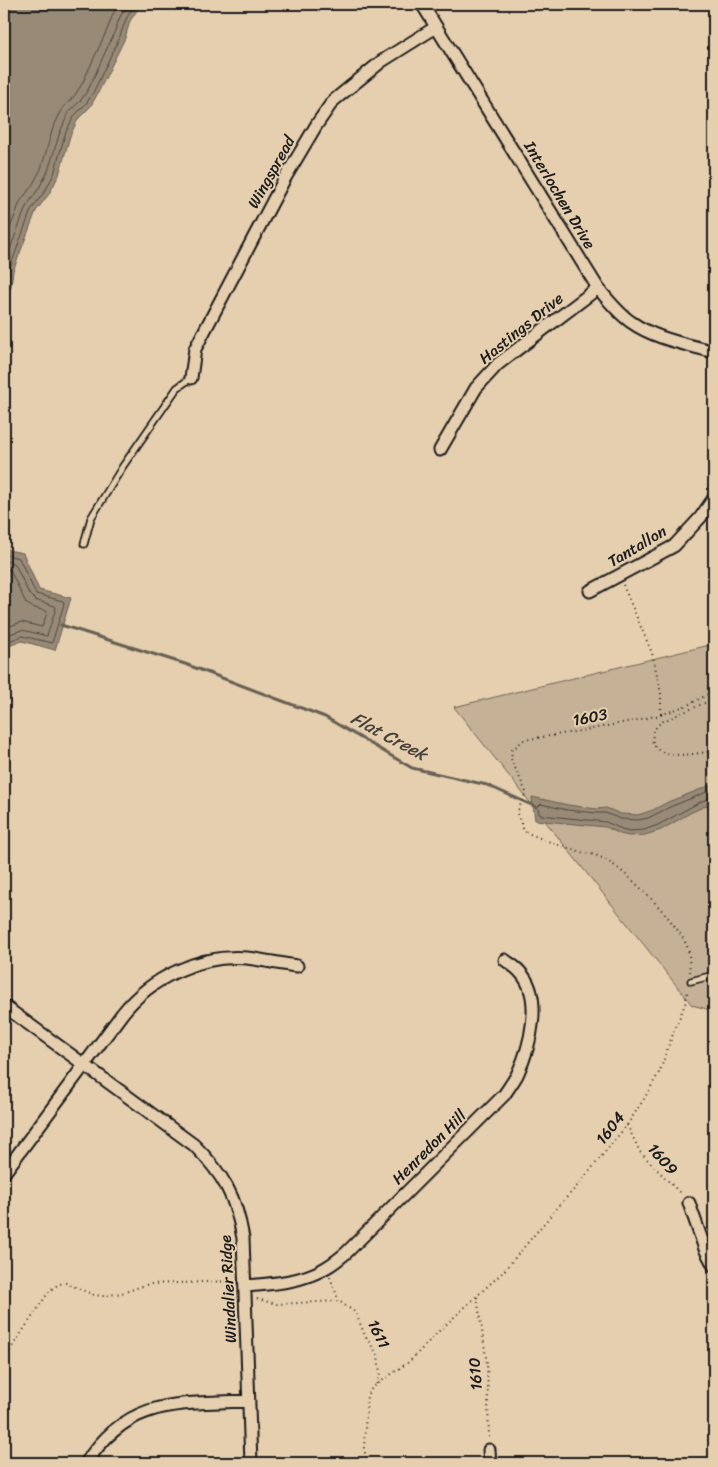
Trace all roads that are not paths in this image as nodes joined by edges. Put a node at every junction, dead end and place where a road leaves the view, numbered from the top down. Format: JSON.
{"nodes":[{"id":1,"x":422,"y":4,"type":"edge"},
{"id":2,"x":436,"y":26,"type":"junction"},
{"id":3,"x":598,"y":288,"type":"junction"},
{"id":4,"x":714,"y":352,"type":"edge"},
{"id":5,"x":191,"y":378,"type":"joint"},
{"id":6,"x":440,"y":450,"type":"dead end"},
{"id":7,"x":714,"y":498,"type":"edge"},
{"id":8,"x":84,"y":544,"type":"dead end"},
{"id":9,"x":590,"y":591,"type":"dead end"},
{"id":10,"x":505,"y":960,"type":"dead end"},
{"id":11,"x":297,"y":966,"type":"dead end"},
{"id":12,"x":714,"y":975,"type":"edge"},
{"id":13,"x":690,"y":981,"type":"road end"},
{"id":14,"x":4,"y":1006,"type":"edge"},
{"id":15,"x":84,"y":1064,"type":"junction"},
{"id":16,"x":4,"y":1173,"type":"edge"},
{"id":17,"x":689,"y":1203,"type":"road end"},
{"id":18,"x":714,"y":1266,"type":"edge"},
{"id":19,"x":245,"y":1283,"type":"junction"},
{"id":20,"x":249,"y":1402,"type":"junction"},
{"id":21,"x":489,"y":1450,"type":"road end"},
{"id":22,"x":86,"y":1463,"type":"edge"},
{"id":23,"x":251,"y":1463,"type":"edge"},
{"id":24,"x":490,"y":1463,"type":"edge"}],
"edges":[{"from":1,"to":2,"type":"street","name":"Interlochen Drive"},
{"from":2,"to":3,"type":"street","name":"Interlochen Drive"},
{"from":2,"to":5,"type":"street","name":"Wingspread"},
{"from":3,"to":4,"type":"street","name":"Interlochen Drive"},
{"from":3,"to":6,"type":"street","name":"Hastings Drive"},
{"from":5,"to":8,"type":"lane"},
{"from":7,"to":9,"type":"street","name":"Tantallon"},
{"from":10,"to":19,"type":"street","name":"Henredon Hill"},
{"from":11,"to":15,"type":"street"},
{"from":12,"to":13,"type":"lane"},
{"from":14,"to":15,"type":"street","name":"Windalier Ridge"},
{"from":15,"to":16,"type":"street"},
{"from":15,"to":19,"type":"street","name":"Windalier Ridge"},
{"from":17,"to":18,"type":"street"},
{"from":19,"to":20,"type":"street","name":"Windalier Ridge"},
{"from":20,"to":22,"type":"street"},
{"from":20,"to":23,"type":"street","name":"Windalier Ridge"},
{"from":21,"to":24,"type":"street"}]}
